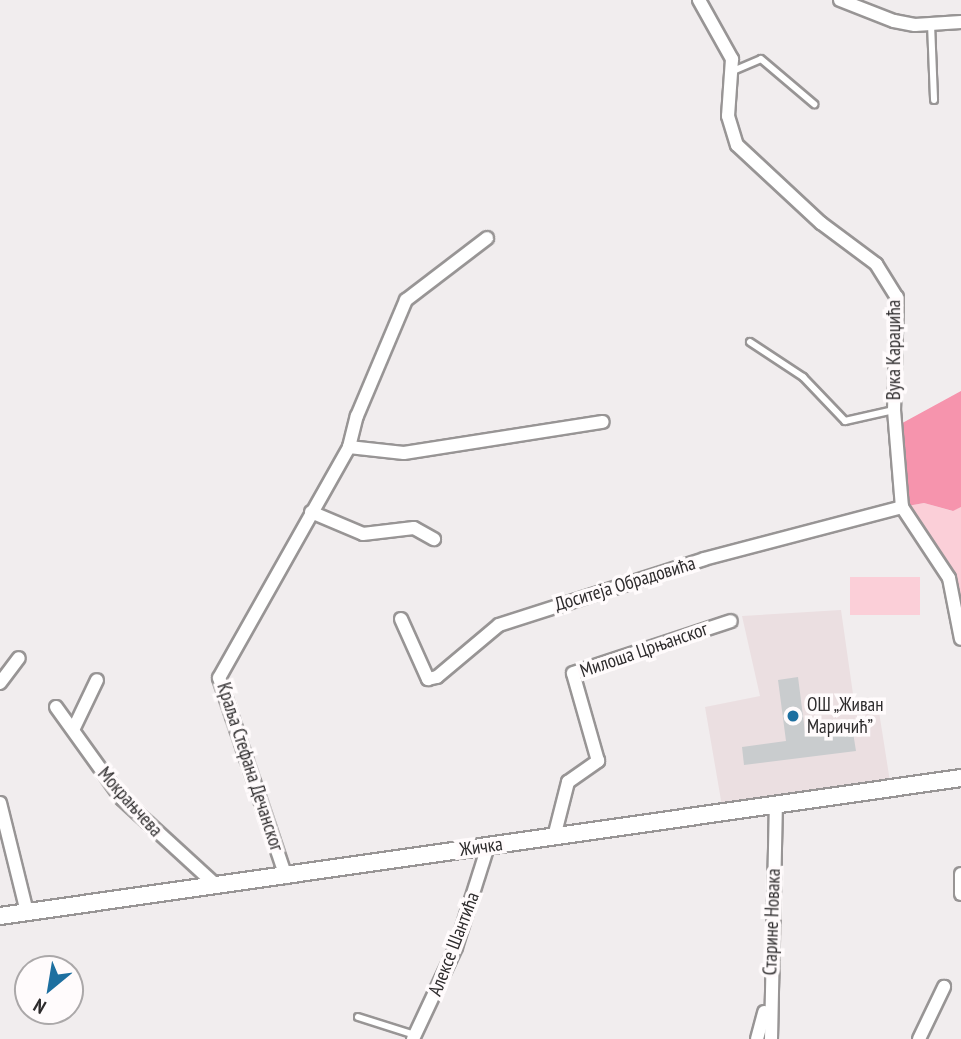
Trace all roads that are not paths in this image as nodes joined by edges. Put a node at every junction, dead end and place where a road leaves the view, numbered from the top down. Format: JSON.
{"nodes":[{"id":1,"x":699,"y":0,"type":"edge"},
{"id":2,"x":840,"y":0,"type":"edge"},
{"id":3,"x":961,"y":22,"type":"edge"},
{"id":4,"x":932,"y":24,"type":"junction"},
{"id":5,"x":733,"y":71,"type":"junction"},
{"id":6,"x":934,"y":100,"type":"dead end"},
{"id":7,"x":814,"y":104,"type":"dead end"},
{"id":8,"x":487,"y":238,"type":"dead end"},
{"id":9,"x":751,"y":342,"type":"dead end"},
{"id":10,"x":894,"y":410,"type":"junction"},
{"id":11,"x":603,"y":422,"type":"dead end"},
{"id":12,"x":349,"y":447,"type":"junction"},
{"id":13,"x":902,"y":507,"type":"junction"},
{"id":14,"x":312,"y":512,"type":"junction"},
{"id":15,"x":434,"y":539,"type":"dead end"},
{"id":16,"x":401,"y":619,"type":"dead end"},
{"id":17,"x":731,"y":621,"type":"dead end"},
{"id":18,"x":961,"y":639,"type":"edge"},
{"id":19,"x":19,"y":658,"type":"dead end"},
{"id":20,"x":97,"y":680,"type":"dead end"},
{"id":21,"x":0,"y":683,"type":"edge"},
{"id":22,"x":56,"y":707,"type":"dead end"},
{"id":23,"x":74,"y":728,"type":"junction"},
{"id":24,"x":961,"y":778,"type":"edge"},
{"id":25,"x":0,"y":803,"type":"edge"},
{"id":26,"x":776,"y":804,"type":"junction"},
{"id":27,"x":554,"y":837,"type":"junction"},
{"id":28,"x":488,"y":846,"type":"junction"},
{"id":29,"x":961,"y":874,"type":"edge"},
{"id":30,"x":286,"y":877,"type":"junction"},
{"id":31,"x":217,"y":886,"type":"junction"},
{"id":32,"x":961,"y":894,"type":"edge"},
{"id":33,"x":27,"y":912,"type":"junction"},
{"id":34,"x":0,"y":916,"type":"edge"},
{"id":35,"x":944,"y":987,"type":"dead end"},
{"id":36,"x":769,"y":990,"type":"junction"},
{"id":37,"x":358,"y":1017,"type":"dead end"},
{"id":38,"x":414,"y":1037,"type":"edge"},
{"id":39,"x":757,"y":1039,"type":"edge"},
{"id":40,"x":771,"y":1039,"type":"edge"},
{"id":41,"x":919,"y":1039,"type":"edge"}],
"edges":[{"from":1,"to":5,"type":"street","name":"Вука Караџића"},
{"from":2,"to":4,"type":"street"},
{"from":3,"to":4,"type":"street"},
{"from":4,"to":6,"type":"lane"},
{"from":5,"to":7,"type":"lane"},
{"from":5,"to":10,"type":"street","name":"Вука Караџића"},
{"from":8,"to":12,"type":"street","name":"Краља Стефана Дечанског"},
{"from":9,"to":10,"type":"lane"},
{"from":10,"to":13,"type":"street","name":"Вука Караџића"},
{"from":11,"to":12,"type":"street"},
{"from":12,"to":14,"type":"street","name":"Краља Стефана Дечанског"},
{"from":13,"to":16,"type":"street","name":"Доситеја Обрадовића"},
{"from":13,"to":18,"type":"street","name":"Вука Караџића"},
{"from":14,"to":15,"type":"street"},
{"from":14,"to":30,"type":"street","name":"Краља Стефана Дечанског"},
{"from":17,"to":27,"type":"street","name":"Милоша Црњанског"},
{"from":19,"to":21,"type":"street"},
{"from":20,"to":23,"type":"street"},
{"from":22,"to":23,"type":"street","name":"Мокрањчева"},
{"from":23,"to":31,"type":"street","name":"Мокрањчева"},
{"from":24,"to":26,"type":"main road","name":"Жичка"},
{"from":25,"to":33,"type":"street"},
{"from":26,"to":27,"type":"main road","name":"Жичка"},
{"from":26,"to":36,"type":"street","name":"Старине Новака"},
{"from":27,"to":28,"type":"main road","name":"Жичка"},
{"from":28,"to":30,"type":"main road","name":"Жичка"},
{"from":28,"to":38,"type":"street","name":"Алексе Шантића"},
{"from":29,"to":32,"type":"street"},
{"from":30,"to":31,"type":"main road","name":"Жичка"},
{"from":31,"to":33,"type":"main road","name":"Жичка"},
{"from":33,"to":34,"type":"main road","name":"Жичка"},
{"from":35,"to":41,"type":"street"},
{"from":36,"to":39,"type":"street"},
{"from":36,"to":40,"type":"street","name":"Старине Новака"},
{"from":37,"to":38,"type":"lane"}]}
